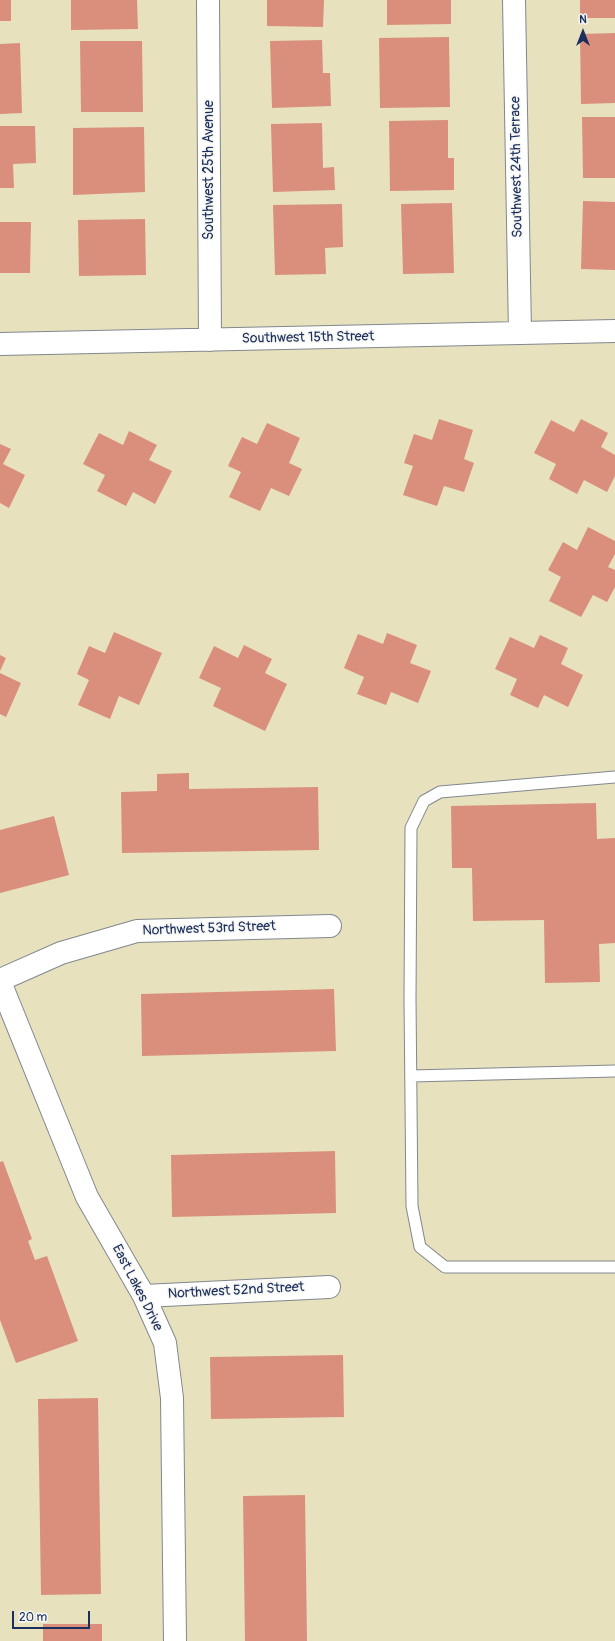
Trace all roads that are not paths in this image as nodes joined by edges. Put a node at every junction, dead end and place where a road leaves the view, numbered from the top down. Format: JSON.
{"nodes":[{"id":1,"x":208,"y":0,"type":"edge"},
{"id":2,"x":514,"y":0,"type":"edge"},
{"id":3,"x":615,"y":331,"type":"edge"},
{"id":4,"x":520,"y":333,"type":"junction"},
{"id":5,"x":210,"y":340,"type":"junction"},
{"id":6,"x":0,"y":344,"type":"edge"},
{"id":7,"x":615,"y":777,"type":"edge"},
{"id":8,"x":330,"y":926,"type":"dead end"},
{"id":9,"x":0,"y":981,"type":"edge"},
{"id":10,"x":615,"y":1070,"type":"edge"},
{"id":11,"x":411,"y":1076,"type":"junction"},
{"id":12,"x":615,"y":1268,"type":"edge"},
{"id":13,"x":329,"y":1287,"type":"dead end"},
{"id":14,"x":144,"y":1296,"type":"junction"},
{"id":15,"x":175,"y":1641,"type":"edge"}],
"edges":[{"from":1,"to":5,"type":"street","name":"Southwest 25th Avenue"},
{"from":2,"to":4,"type":"street","name":"Southwest 24th Terrace"},
{"from":3,"to":4,"type":"street","name":"Southwest 15th Street"},
{"from":4,"to":5,"type":"street","name":"Southwest 15th Street"},
{"from":5,"to":6,"type":"street","name":"Southwest 15th Street"},
{"from":7,"to":11,"type":"lane"},
{"from":8,"to":9,"type":"street","name":"Northwest 53rd Street"},
{"from":9,"to":14,"type":"street","name":"East Lakes Drive"},
{"from":10,"to":11,"type":"lane"},
{"from":11,"to":12,"type":"lane"},
{"from":13,"to":14,"type":"street","name":"Northwest 52nd Street"},
{"from":14,"to":15,"type":"street","name":"East Lakes Drive"}]}
